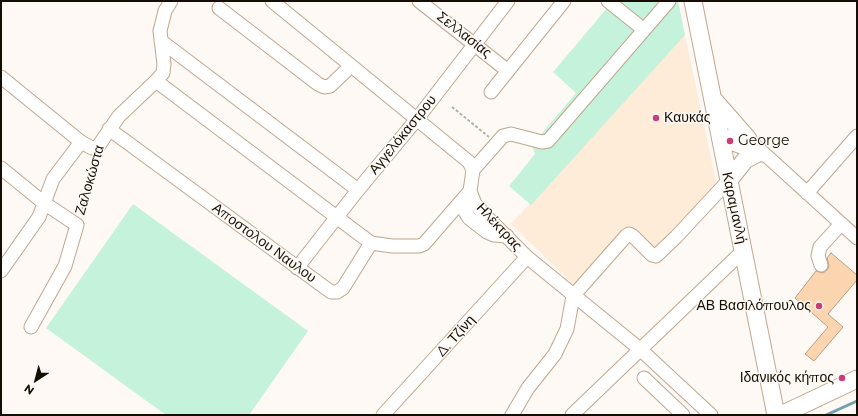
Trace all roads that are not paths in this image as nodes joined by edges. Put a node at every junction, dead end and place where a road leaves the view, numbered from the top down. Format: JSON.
{"nodes":[{"id":1,"x":272,"y":1,"type":"edge"},
{"id":2,"x":419,"y":1,"type":"edge"},
{"id":3,"x":508,"y":1,"type":"edge"},
{"id":4,"x":564,"y":1,"type":"edge"},
{"id":5,"x":608,"y":1,"type":"edge"},
{"id":6,"x":669,"y":1,"type":"edge"},
{"id":7,"x":693,"y":1,"type":"edge"},
{"id":8,"x":168,"y":2,"type":"edge"},
{"id":9,"x":219,"y":8,"type":"dead end"},
{"id":10,"x":643,"y":29,"type":"junction"},
{"id":11,"x":161,"y":41,"type":"junction"},
{"id":12,"x":475,"y":43,"type":"junction"},
{"id":13,"x":351,"y":66,"type":"junction"},
{"id":14,"x":508,"y":71,"type":"junction"},
{"id":15,"x":1,"y":77,"type":"edge"},
{"id":16,"x":156,"y":82,"type":"junction"},
{"id":17,"x":491,"y":92,"type":"dead end"},
{"id":18,"x":711,"y":97,"type":"junction"},
{"id":19,"x":417,"y":119,"type":"junction"},
{"id":20,"x":109,"y":129,"type":"junction"},
{"id":21,"x":857,"y":136,"type":"edge"},
{"id":22,"x":720,"y":139,"type":"junction"},
{"id":23,"x":748,"y":139,"type":"junction"},
{"id":24,"x":81,"y":142,"type":"junction"},
{"id":25,"x":762,"y":155,"type":"junction"},
{"id":26,"x":1,"y":168,"type":"edge"},
{"id":27,"x":473,"y":170,"type":"junction"},
{"id":28,"x":729,"y":180,"type":"junction"},
{"id":29,"x":358,"y":190,"type":"junction"},
{"id":30,"x":807,"y":193,"type":"junction"},
{"id":31,"x":466,"y":195,"type":"junction"},
{"id":32,"x":44,"y":203,"type":"junction"},
{"id":33,"x":337,"y":218,"type":"junction"},
{"id":34,"x":841,"y":224,"type":"junction"},
{"id":35,"x":857,"y":238,"type":"edge"},
{"id":36,"x":371,"y":243,"type":"junction"},
{"id":37,"x":743,"y":251,"type":"junction"},
{"id":38,"x":527,"y":257,"type":"junction"},
{"id":39,"x":821,"y":265,"type":"dead end"},
{"id":40,"x":298,"y":268,"type":"junction"},
{"id":41,"x":1,"y":271,"type":"edge"},
{"id":42,"x":573,"y":296,"type":"junction"},
{"id":43,"x":31,"y":328,"type":"dead end"},
{"id":44,"x":641,"y":350,"type":"junction"},
{"id":45,"x":644,"y":378,"type":"dead end"},
{"id":46,"x":857,"y":379,"type":"edge"},
{"id":47,"x":383,"y":415,"type":"edge"},
{"id":48,"x":512,"y":415,"type":"edge"},
{"id":49,"x":572,"y":415,"type":"edge"},
{"id":50,"x":683,"y":415,"type":"edge"},
{"id":51,"x":711,"y":415,"type":"edge"},
{"id":52,"x":776,"y":415,"type":"edge"},
{"id":53,"x":781,"y":415,"type":"edge"}],
"edges":[{"from":1,"to":13,"type":"street"},
{"from":2,"to":12,"type":"street","name":"Σελλασίας"},
{"from":3,"to":12,"type":"street","name":"Αγγελόκαστρου"},
{"from":4,"to":14,"type":"street"},
{"from":5,"to":10,"type":"street"},
{"from":6,"to":10,"type":"street"},
{"from":7,"to":18,"type":"main road","name":"Καραμανλή"},
{"from":8,"to":11,"type":"street","name":"Ζαλοκώστα"},
{"from":9,"to":13,"type":"street"},
{"from":10,"to":27,"type":"street"},
{"from":11,"to":16,"type":"street","name":"Ζαλοκώστα"},
{"from":11,"to":29,"type":"street"},
{"from":12,"to":14,"type":"street","name":"Σελλασίας"},
{"from":12,"to":19,"type":"street","name":"Αγγελόκαστρου"},
{"from":13,"to":19,"type":"street"},
{"from":14,"to":17,"type":"street"},
{"from":15,"to":24,"type":"street"},
{"from":16,"to":20,"type":"street","name":"Ζαλοκώστα"},
{"from":16,"to":33,"type":"street"},
{"from":18,"to":22,"type":"main road","name":"Καραμανλή"},
{"from":18,"to":23,"type":"main road"},
{"from":19,"to":27,"type":"street"},
{"from":19,"to":29,"type":"street","name":"Αγγελόκαστρου"},
{"from":20,"to":24,"type":"street","name":"Ζαλοκώστα"},
{"from":20,"to":40,"type":"street","name":"Αποστολου Ναυλου"},
{"from":21,"to":30,"type":"street"},
{"from":22,"to":23,"type":"street"},
{"from":22,"to":25,"type":"street"},
{"from":22,"to":28,"type":"main road","name":"Καραμανλή"},
{"from":23,"to":25,"type":"street"},
{"from":24,"to":32,"type":"street","name":"Ζαλοκώστα"},
{"from":25,"to":28,"type":"main road"},
{"from":25,"to":30,"type":"street"},
{"from":26,"to":32,"type":"street"},
{"from":27,"to":31,"type":"street","name":"Ηλέκτρας"},
{"from":28,"to":37,"type":"main road","name":"Καραμανλή"},
{"from":28,"to":42,"type":"street"},
{"from":29,"to":33,"type":"street","name":"Αγγελόκαστρου"},
{"from":30,"to":34,"type":"street"},
{"from":31,"to":36,"type":"street"},
{"from":31,"to":38,"type":"street","name":"Ηλέκτρας"},
{"from":32,"to":41,"type":"street","name":"Ζαλοκώστα"},
{"from":32,"to":43,"type":"street","name":"Ζαλοκώστα"},
{"from":33,"to":36,"type":"street"},
{"from":33,"to":40,"type":"street","name":"Αγγελόκαστρου"},
{"from":34,"to":35,"type":"street"},
{"from":34,"to":39,"type":"street"},
{"from":36,"to":40,"type":"street","name":"Αποστολου Ναυλου"},
{"from":37,"to":44,"type":"street"},
{"from":37,"to":52,"type":"main road","name":"Καραμανλή"},
{"from":38,"to":42,"type":"street","name":"Ηλέκτρας"},
{"from":38,"to":47,"type":"street","name":"Δ. Τζίνη"},
{"from":42,"to":44,"type":"street","name":"Ηλέκτρας"},
{"from":42,"to":48,"type":"street"},
{"from":44,"to":49,"type":"street"},
{"from":44,"to":51,"type":"street","name":"Ηλέκτρας"},
{"from":45,"to":50,"type":"street"},
{"from":46,"to":53,"type":"main road"}]}
